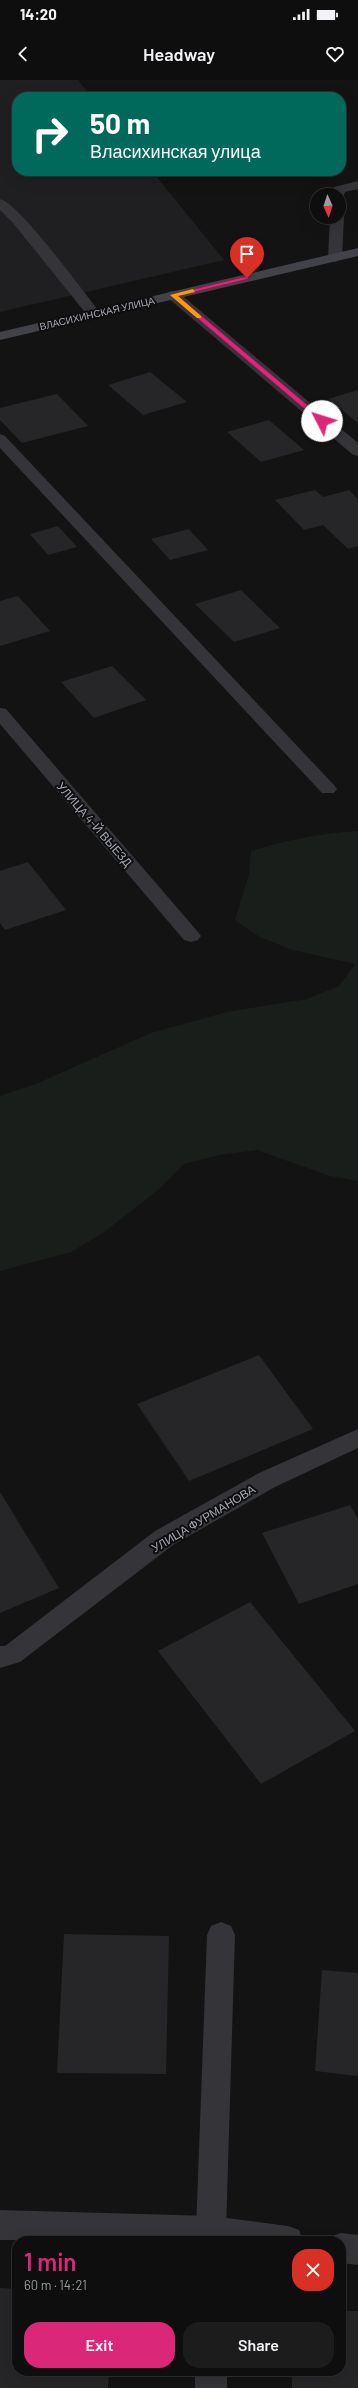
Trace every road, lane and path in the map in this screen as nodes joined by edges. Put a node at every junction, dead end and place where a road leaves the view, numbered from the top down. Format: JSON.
{"nodes":[{"id":1,"x":358,"y":185,"type":"edge"},
{"id":2,"x":346,"y":188,"type":"edge"},
{"id":3,"x":0,"y":203,"type":"edge"},
{"id":4,"x":337,"y":224,"type":"edge"},
{"id":5,"x":358,"y":252,"type":"edge"},
{"id":6,"x":335,"y":258,"type":"junction"},
{"id":7,"x":173,"y":295,"type":"junction"},
{"id":8,"x":93,"y":313,"type":"junction"},
{"id":9,"x":0,"y":336,"type":"edge"},
{"id":10,"x":0,"y":439,"type":"edge"},
{"id":11,"x":358,"y":451,"type":"edge"},
{"id":12,"x":0,"y":713,"type":"edge"},
{"id":13,"x":328,"y":789,"type":"dead end"},
{"id":14,"x":191,"y":936,"type":"dead end"},
{"id":15,"x":358,"y":1438,"type":"edge"},
{"id":16,"x":0,"y":1657,"type":"edge"},
{"id":17,"x":221,"y":1935,"type":"dead end"},
{"id":18,"x":0,"y":2225,"type":"edge"},
{"id":19,"x":211,"y":2236,"type":"edge"},
{"id":20,"x":346,"y":2249,"type":"edge"},
{"id":21,"x":358,"y":2250,"type":"edge"},
{"id":22,"x":211,"y":2376,"type":"edge"},
{"id":23,"x":212,"y":2388,"type":"edge"}],
"edges":[{"from":1,"to":2,"type":"street"},
{"from":3,"to":8,"type":"street"},
{"from":4,"to":6,"type":"street"},
{"from":5,"to":6,"type":"street","name":"ВЛАСИХИНСКАЯ УЛИЦА"},
{"from":6,"to":7,"type":"street","name":"ВЛАСИХИНСКАЯ УЛИЦА"},
{"from":7,"to":8,"type":"street","name":"ВЛАСИХИНСКАЯ УЛИЦА"},
{"from":7,"to":11,"type":"street"},
{"from":8,"to":9,"type":"street","name":"ВЛАСИХИНСКАЯ УЛИЦА"},
{"from":10,"to":13,"type":"street"},
{"from":12,"to":14,"type":"street","name":"УЛИЦА 4-Й ВЫЕЗД"},
{"from":15,"to":16,"type":"street","name":"УЛИЦА ФУРМАНОВА"},
{"from":17,"to":19,"type":"street"},
{"from":18,"to":19,"type":"street"},
{"from":20,"to":21,"type":"street"},
{"from":22,"to":23,"type":"street"}]}
